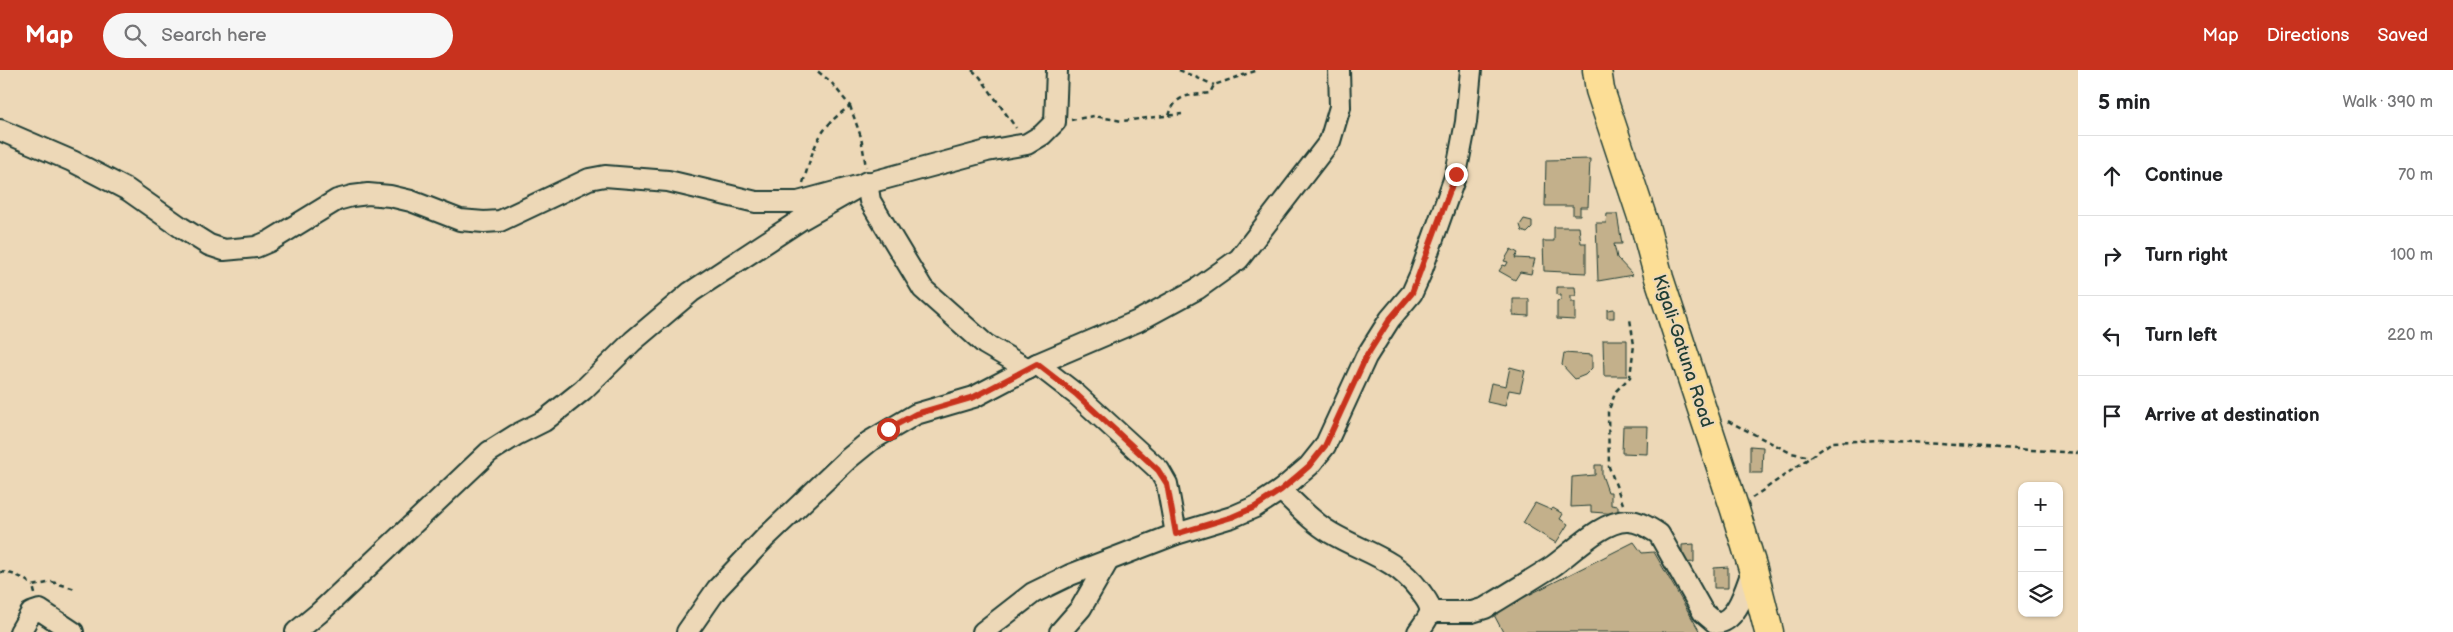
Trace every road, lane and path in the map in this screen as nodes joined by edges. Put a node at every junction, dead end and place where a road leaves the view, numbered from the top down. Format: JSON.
{"nodes":[{"id":1,"x":816,"y":70,"type":"edge"},
{"id":2,"x":972,"y":70,"type":"edge"},
{"id":3,"x":1057,"y":70,"type":"edge"},
{"id":4,"x":1179,"y":70,"type":"edge"},
{"id":5,"x":1258,"y":70,"type":"edge"},
{"id":6,"x":1339,"y":70,"type":"edge"},
{"id":7,"x":1471,"y":70,"type":"edge"},
{"id":8,"x":1597,"y":70,"type":"edge"},
{"id":9,"x":1214,"y":85,"type":"junction"},
{"id":10,"x":850,"y":106,"type":"junction"},
{"id":11,"x":1182,"y":114,"type":"dead end"},
{"id":12,"x":1169,"y":116,"type":"junction"},
{"id":13,"x":1055,"y":122,"type":"junction"},
{"id":14,"x":0,"y":130,"type":"edge"},
{"id":15,"x":1027,"y":144,"type":"junction"},
{"id":16,"x":867,"y":182,"type":"junction"},
{"id":17,"x":798,"y":202,"type":"junction"},
{"id":18,"x":1630,"y":319,"type":"dead end"},
{"id":19,"x":1033,"y":367,"type":"junction"},
{"id":20,"x":1705,"y":416,"type":"junction"},
{"id":21,"x":2078,"y":453,"type":"edge"},
{"id":22,"x":1811,"y":457,"type":"junction"},
{"id":23,"x":1281,"y":490,"type":"junction"},
{"id":24,"x":1735,"y":510,"type":"junction"},
{"id":25,"x":1627,"y":521,"type":"junction"},
{"id":26,"x":1176,"y":534,"type":"junction"},
{"id":27,"x":1108,"y":562,"type":"junction"},
{"id":28,"x":1753,"y":568,"type":"junction"},
{"id":29,"x":0,"y":572,"type":"edge"},
{"id":30,"x":33,"y":586,"type":"junction"},
{"id":31,"x":75,"y":589,"type":"dead end"},
{"id":32,"x":40,"y":610,"type":"junction"},
{"id":33,"x":1430,"y":612,"type":"junction"},
{"id":34,"x":20,"y":632,"type":"edge"},
{"id":35,"x":73,"y":632,"type":"edge"},
{"id":36,"x":296,"y":632,"type":"edge"},
{"id":37,"x":687,"y":632,"type":"edge"},
{"id":38,"x":983,"y":632,"type":"edge"},
{"id":39,"x":1060,"y":632,"type":"edge"},
{"id":40,"x":1418,"y":632,"type":"edge"},
{"id":41,"x":1768,"y":632,"type":"edge"}],
"edges":[{"from":1,"to":10,"type":"path"},
{"from":2,"to":15,"type":"path"},
{"from":3,"to":13,"type":"street"},
{"from":4,"to":9,"type":"path"},
{"from":5,"to":9,"type":"path"},
{"from":6,"to":19,"type":"street"},
{"from":7,"to":23,"type":"street"},
{"from":8,"to":20,"type":"highway","name":"Kigali-Gatuna Road"},
{"from":9,"to":12,"type":"path"},
{"from":10,"to":16,"type":"path"},
{"from":10,"to":17,"type":"path"},
{"from":11,"to":12,"type":"path"},
{"from":12,"to":13,"type":"path"},
{"from":13,"to":15,"type":"street"},
{"from":14,"to":17,"type":"street"},
{"from":15,"to":16,"type":"street"},
{"from":16,"to":17,"type":"street"},
{"from":16,"to":19,"type":"street"},
{"from":16,"to":36,"type":"street"},
{"from":18,"to":25,"type":"path"},
{"from":19,"to":26,"type":"street"},
{"from":19,"to":37,"type":"street"},
{"from":20,"to":22,"type":"path"},
{"from":20,"to":24,"type":"highway","name":"Kigali-Gatuna Road"},
{"from":21,"to":22,"type":"path"},
{"from":22,"to":24,"type":"path"},
{"from":23,"to":26,"type":"street"},
{"from":23,"to":33,"type":"street"},
{"from":24,"to":28,"type":"highway","name":"Kigali-Gatuna Road"},
{"from":25,"to":28,"type":"street"},
{"from":25,"to":33,"type":"street"},
{"from":26,"to":27,"type":"street"},
{"from":27,"to":38,"type":"street"},
{"from":27,"to":39,"type":"street"},
{"from":28,"to":41,"type":"highway","name":"Kigali-Gatuna Road"},
{"from":29,"to":30,"type":"path"},
{"from":30,"to":31,"type":"path"},
{"from":30,"to":32,"type":"path"},
{"from":32,"to":34,"type":"street"},
{"from":32,"to":35,"type":"street"},
{"from":33,"to":40,"type":"street"}]}
